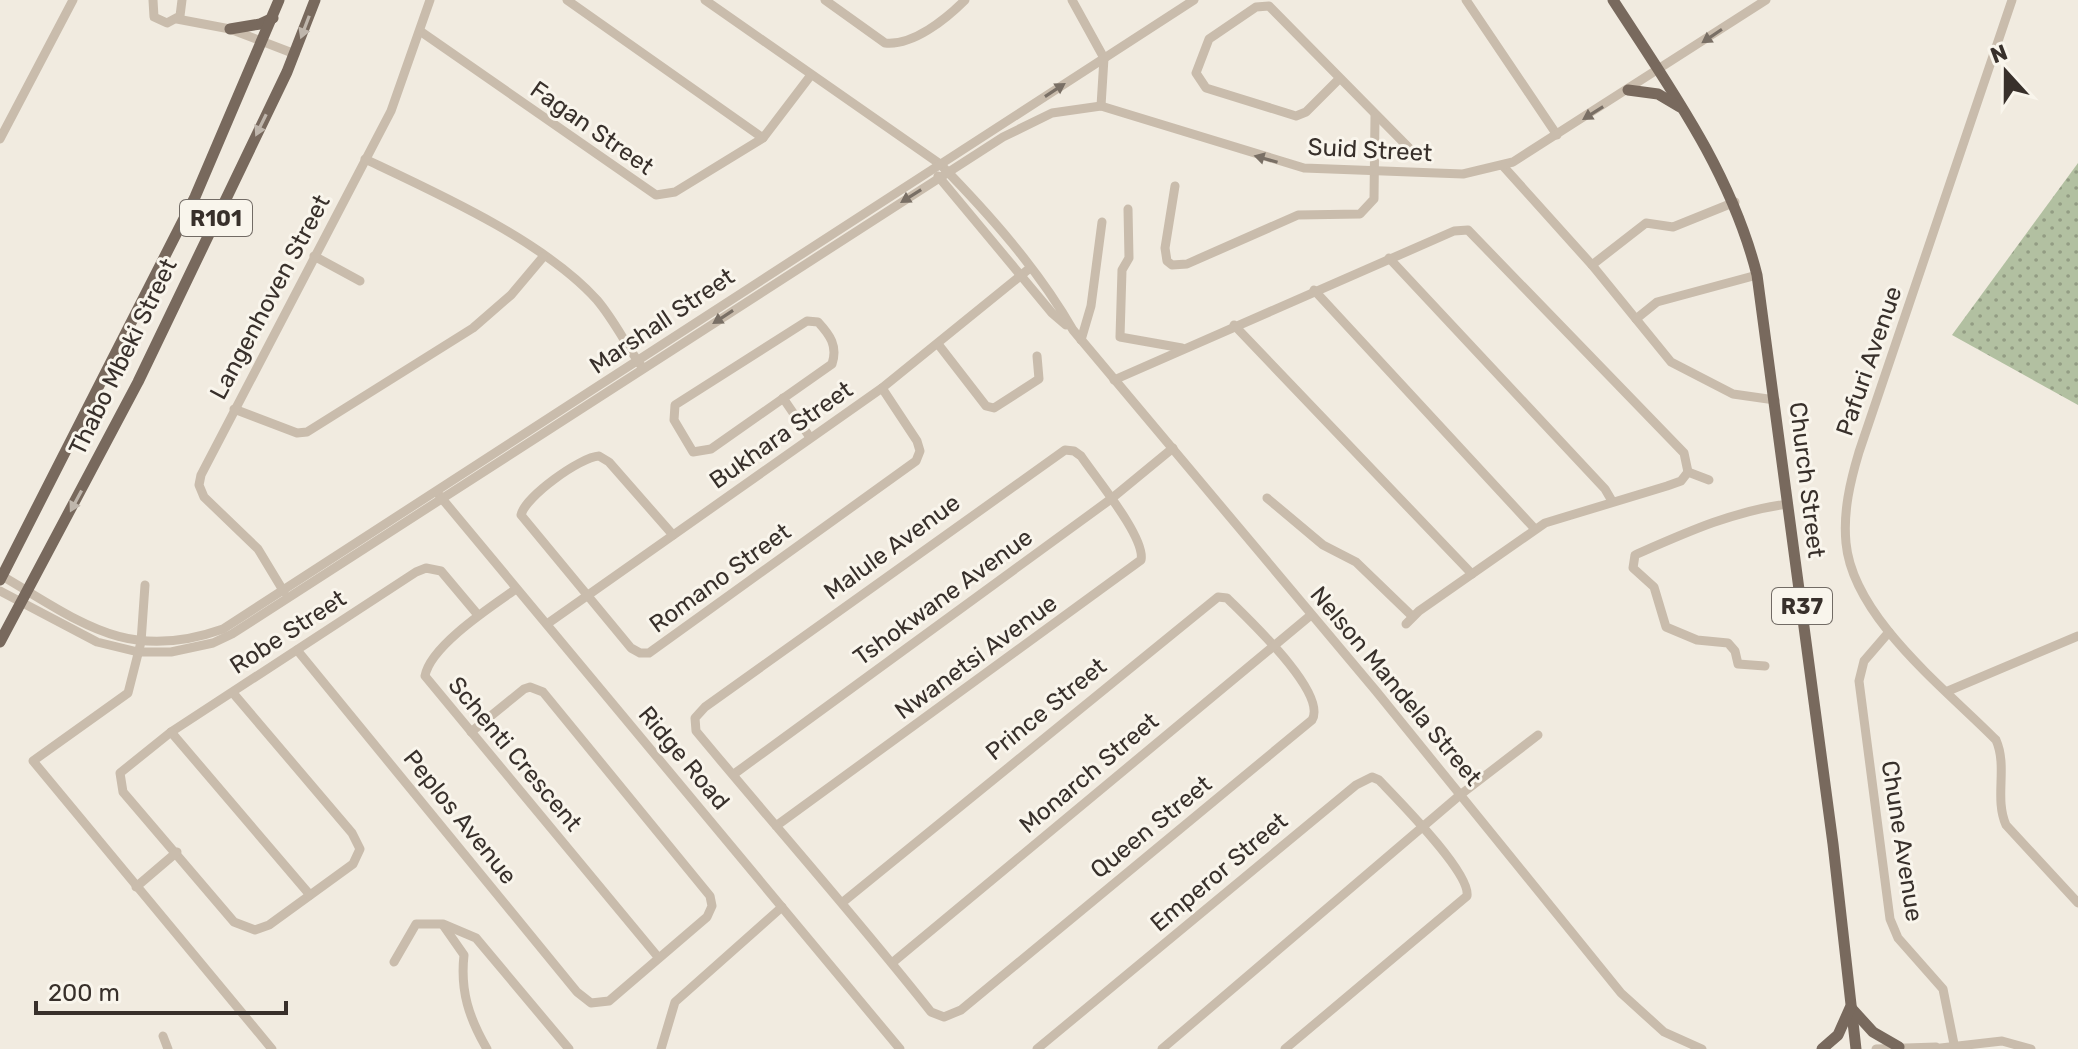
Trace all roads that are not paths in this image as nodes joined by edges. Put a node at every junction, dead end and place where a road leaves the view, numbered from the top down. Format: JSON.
{"nodes":[{"id":1,"x":73,"y":0,"type":"edge"},
{"id":2,"x":143,"y":0,"type":"edge"},
{"id":3,"x":279,"y":0,"type":"edge"},
{"id":4,"x":315,"y":0,"type":"edge"},
{"id":5,"x":430,"y":0,"type":"edge"},
{"id":6,"x":567,"y":0,"type":"edge"},
{"id":7,"x":705,"y":0,"type":"edge"},
{"id":8,"x":825,"y":0,"type":"edge"},
{"id":9,"x":965,"y":0,"type":"edge"},
{"id":10,"x":1072,"y":0,"type":"edge"},
{"id":11,"x":1194,"y":0,"type":"edge"},
{"id":12,"x":1466,"y":0,"type":"edge"},
{"id":13,"x":1613,"y":0,"type":"edge"},
{"id":14,"x":1765,"y":0,"type":"edge"},
{"id":15,"x":2012,"y":0,"type":"edge"},
{"id":16,"x":183,"y":2,"type":"edge"},
{"id":17,"x":152,"y":4,"type":"edge"},
{"id":18,"x":273,"y":18,"type":"junction"},
{"id":19,"x":177,"y":19,"type":"junction"},
{"id":20,"x":207,"y":22,"type":"junction"},
{"id":21,"x":230,"y":29,"type":"junction"},
{"id":22,"x":420,"y":31,"type":"junction"},
{"id":23,"x":264,"y":41,"type":"junction"},
{"id":24,"x":295,"y":54,"type":"junction"},
{"id":25,"x":1104,"y":58,"type":"junction"},
{"id":26,"x":1659,"y":71,"type":"junction"},
{"id":27,"x":811,"y":75,"type":"junction"},
{"id":28,"x":1339,"y":79,"type":"junction"},
{"id":29,"x":1628,"y":90,"type":"junction"},
{"id":30,"x":1101,"y":106,"type":"junction"},
{"id":31,"x":1684,"y":110,"type":"junction"},
{"id":32,"x":1375,"y":116,"type":"junction"},
{"id":33,"x":1557,"y":135,"type":"junction"},
{"id":34,"x":763,"y":138,"type":"junction"},
{"id":35,"x":0,"y":139,"type":"edge"},
{"id":36,"x":1412,"y":151,"type":"dead end"},
{"id":37,"x":365,"y":159,"type":"junction"},
{"id":38,"x":936,"y":166,"type":"junction"},
{"id":39,"x":1503,"y":166,"type":"junction"},
{"id":40,"x":1375,"y":171,"type":"junction"},
{"id":41,"x":945,"y":176,"type":"junction"},
{"id":42,"x":1175,"y":186,"type":"dead end"},
{"id":43,"x":1735,"y":202,"type":"junction"},
{"id":44,"x":1128,"y":209,"type":"dead end"},
{"id":45,"x":1102,"y":222,"type":"dead end"},
{"id":46,"x":995,"y":234,"type":"junction"},
{"id":47,"x":314,"y":256,"type":"junction"},
{"id":48,"x":543,"y":257,"type":"junction"},
{"id":49,"x":1389,"y":258,"type":"junction"},
{"id":50,"x":1592,"y":265,"type":"junction"},
{"id":51,"x":1030,"y":268,"type":"junction"},
{"id":52,"x":1757,"y":275,"type":"junction"},
{"id":53,"x":1022,"y":276,"type":"junction"},
{"id":54,"x":360,"y":281,"type":"dead end"},
{"id":55,"x":1314,"y":290,"type":"junction"},
{"id":56,"x":1636,"y":319,"type":"junction"},
{"id":57,"x":1234,"y":325,"type":"junction"},
{"id":58,"x":1073,"y":330,"type":"junction"},
{"id":59,"x":1081,"y":340,"type":"junction"},
{"id":60,"x":938,"y":344,"type":"junction"},
{"id":61,"x":1182,"y":348,"type":"junction"},
{"id":62,"x":1037,"y":356,"type":"dead end"},
{"id":63,"x":640,"y":365,"type":"junction"},
{"id":64,"x":1114,"y":380,"type":"junction"},
{"id":65,"x":882,"y":388,"type":"junction"},
{"id":66,"x":783,"y":398,"type":"junction"},
{"id":67,"x":1775,"y":400,"type":"junction"},
{"id":68,"x":234,"y":409,"type":"junction"},
{"id":69,"x":809,"y":436,"type":"junction"},
{"id":70,"x":1173,"y":448,"type":"junction"},
{"id":71,"x":1688,"y":472,"type":"junction"},
{"id":72,"x":1709,"y":480,"type":"dead end"},
{"id":73,"x":440,"y":497,"type":"junction"},
{"id":74,"x":1267,"y":498,"type":"dead end"},
{"id":75,"x":1111,"y":499,"type":"junction"},
{"id":76,"x":1612,"y":501,"type":"junction"},
{"id":77,"x":1788,"y":504,"type":"junction"},
{"id":78,"x":1535,"y":529,"type":"junction"},
{"id":79,"x":673,"y":535,"type":"junction"},
{"id":80,"x":1472,"y":574,"type":"junction"},
{"id":81,"x":1,"y":578,"type":"edge"},
{"id":82,"x":145,"y":585,"type":"dead end"},
{"id":83,"x":516,"y":589,"type":"junction"},
{"id":84,"x":0,"y":591,"type":"edge"},
{"id":85,"x":28,"y":591,"type":"junction"},
{"id":86,"x":284,"y":592,"type":"junction"},
{"id":87,"x":587,"y":597,"type":"junction"},
{"id":88,"x":21,"y":603,"type":"junction"},
{"id":89,"x":478,"y":615,"type":"junction"},
{"id":90,"x":1311,"y":615,"type":"junction"},
{"id":91,"x":547,"y":624,"type":"junction"},
{"id":92,"x":1889,"y":632,"type":"junction"},
{"id":93,"x":2078,"y":636,"type":"edge"},
{"id":94,"x":0,"y":642,"type":"edge"},
{"id":95,"x":1273,"y":646,"type":"junction"},
{"id":96,"x":139,"y":647,"type":"junction"},
{"id":97,"x":297,"y":650,"type":"junction"},
{"id":98,"x":1765,"y":666,"type":"dead end"},
{"id":99,"x":1948,"y":691,"type":"junction"},
{"id":100,"x":233,"y":693,"type":"junction"},
{"id":101,"x":171,"y":732,"type":"junction"},
{"id":102,"x":471,"y":732,"type":"junction"},
{"id":103,"x":1538,"y":735,"type":"dead end"},
{"id":104,"x":734,"y":774,"type":"junction"},
{"id":105,"x":1460,"y":795,"type":"junction"},
{"id":106,"x":776,"y":826,"type":"junction"},
{"id":107,"x":1424,"y":829,"type":"junction"},
{"id":108,"x":177,"y":852,"type":"junction"},
{"id":109,"x":136,"y":887,"type":"junction"},
{"id":110,"x":310,"y":895,"type":"junction"},
{"id":111,"x":843,"y":902,"type":"junction"},
{"id":112,"x":2078,"y":903,"type":"edge"},
{"id":113,"x":782,"y":907,"type":"junction"},
{"id":114,"x":443,"y":924,"type":"junction"},
{"id":115,"x":658,"y":957,"type":"junction"},
{"id":116,"x":394,"y":962,"type":"dead end"},
{"id":117,"x":892,"y":963,"type":"junction"},
{"id":118,"x":1851,"y":1007,"type":"junction"},
{"id":119,"x":163,"y":1036,"type":"dead end"},
{"id":120,"x":1955,"y":1046,"type":"edge"},
{"id":121,"x":1899,"y":1047,"type":"edge"},
{"id":122,"x":1934,"y":1048,"type":"edge"},
{"id":123,"x":168,"y":1049,"type":"edge"},
{"id":124,"x":272,"y":1049,"type":"edge"},
{"id":125,"x":487,"y":1049,"type":"edge"},
{"id":126,"x":569,"y":1049,"type":"edge"},
{"id":127,"x":661,"y":1049,"type":"edge"},
{"id":128,"x":900,"y":1049,"type":"edge"},
{"id":129,"x":1037,"y":1049,"type":"edge"},
{"id":130,"x":1162,"y":1049,"type":"edge"},
{"id":131,"x":1285,"y":1049,"type":"edge"},
{"id":132,"x":1702,"y":1049,"type":"edge"},
{"id":133,"x":1822,"y":1049,"type":"edge"},
{"id":134,"x":1856,"y":1049,"type":"edge"},
{"id":135,"x":1876,"y":1049,"type":"edge"},
{"id":136,"x":2031,"y":1049,"type":"edge"}],
"edges":[{"from":1,"to":35,"type":"street"},
{"from":2,"to":17,"type":"street"},
{"from":3,"to":18,"type":"main road","name":"Thabo Mbeki Street","number":"R101"},
{"from":4,"to":24,"type":"main road","name":"Thabo Mbeki Street","number":"R101","one_way":true},
{"from":5,"to":22,"type":"street","name":"Langenhoven Street"},
{"from":6,"to":34,"type":"street"},
{"from":7,"to":27,"type":"street","name":"Nelson Mandela Street"},
{"from":8,"to":9,"type":"street"},
{"from":10,"to":25,"type":"street"},
{"from":11,"to":25,"type":"street","name":"Marshall Street"},
{"from":12,"to":33,"type":"street"},
{"from":13,"to":26,"type":"main road","name":"Church Street","number":"R37"},
{"from":14,"to":26,"type":"street","name":"Suid Street","one_way":true},
{"from":15,"to":92,"type":"street","name":"Pafuri Avenue"},
{"from":16,"to":19,"type":"street"},
{"from":16,"to":20,"type":"street"},
{"from":17,"to":19,"type":"street"},
{"from":18,"to":21,"type":"main road"},
{"from":18,"to":23,"type":"main road","name":"Thabo Mbeki Street","number":"R101"},
{"from":19,"to":20,"type":"street"},
{"from":20,"to":21,"type":"street"},
{"from":21,"to":23,"type":"street"},
{"from":22,"to":34,"type":"street","name":"Fagan Street"},
{"from":22,"to":37,"type":"street","name":"Langenhoven Street"},
{"from":23,"to":24,"type":"street"},
{"from":23,"to":81,"type":"main road","name":"Thabo Mbeki Street","number":"R101"},
{"from":24,"to":85,"type":"main road","name":"Thabo Mbeki Street","number":"R101","one_way":true},
{"from":25,"to":30,"type":"street"},
{"from":38,"to":25,"type":"street","name":"Marshall Street","one_way":true},
{"from":26,"to":29,"type":"street","name":"Suid Street"},
{"from":26,"to":31,"type":"main road","name":"Church Street","number":"R37"},
{"from":27,"to":34,"type":"street","name":"Fagan Street"},
{"from":27,"to":38,"type":"street","name":"Nelson Mandela Street"},
{"from":28,"to":28,"type":"street"},
{"from":28,"to":32,"type":"street"},
{"from":29,"to":31,"type":"main road"},
{"from":29,"to":33,"type":"street","name":"Suid Street","one_way":true},
{"from":40,"to":30,"type":"street","name":"Suid Street","one_way":true},
{"from":30,"to":41,"type":"street","name":"Suid Street"},
{"from":31,"to":43,"type":"main road","name":"Church Street","number":"R37"},
{"from":32,"to":36,"type":"street"},
{"from":32,"to":40,"type":"street"},
{"from":33,"to":39,"type":"street","name":"Suid Street"},
{"from":37,"to":47,"type":"street","name":"Langenhoven Street"},
{"from":37,"to":48,"type":"street"},
{"from":38,"to":41,"type":"street","name":"Nelson Mandela Street"},
{"from":38,"to":63,"type":"street","name":"Marshall Street"},
{"from":39,"to":40,"type":"street","name":"Suid Street"},
{"from":39,"to":50,"type":"street"},
{"from":40,"to":42,"type":"street"},
{"from":41,"to":46,"type":"street","name":"Nelson Mandela Street"},
{"from":41,"to":63,"type":"street","name":"Marshall Street","one_way":true},
{"from":43,"to":50,"type":"street"},
{"from":43,"to":52,"type":"main road","name":"Church Street","number":"R37"},
{"from":44,"to":61,"type":"street"},
{"from":45,"to":59,"type":"street"},
{"from":46,"to":51,"type":"street","name":"Nelson Mandela Street"},
{"from":46,"to":53,"type":"street","name":"Nelson Mandela Street"},
{"from":47,"to":54,"type":"street"},
{"from":47,"to":68,"type":"street","name":"Langenhoven Street"},
{"from":48,"to":63,"type":"street"},
{"from":48,"to":68,"type":"street"},
{"from":49,"to":55,"type":"street"},
{"from":49,"to":71,"type":"street"},
{"from":49,"to":76,"type":"street"},
{"from":50,"to":56,"type":"street"},
{"from":51,"to":53,"type":"street","name":"Bukhara Street"},
{"from":51,"to":58,"type":"street","name":"Nelson Mandela Street"},
{"from":52,"to":56,"type":"street"},
{"from":52,"to":67,"type":"main road","name":"Church Street","number":"R37"},
{"from":53,"to":58,"type":"street","name":"Nelson Mandela Street"},
{"from":53,"to":60,"type":"street","name":"Bukhara Street"},
{"from":55,"to":57,"type":"street"},
{"from":55,"to":78,"type":"street"},
{"from":56,"to":67,"type":"street"},
{"from":57,"to":61,"type":"street"},
{"from":57,"to":80,"type":"street"},
{"from":58,"to":59,"type":"street","name":"Nelson Mandela Street"},
{"from":59,"to":64,"type":"street","name":"Nelson Mandela Street"},
{"from":60,"to":62,"type":"street"},
{"from":60,"to":65,"type":"street","name":"Bukhara Street"},
{"from":61,"to":64,"type":"street"},
{"from":63,"to":73,"type":"street","name":"Marshall Street"},
{"from":64,"to":70,"type":"street","name":"Nelson Mandela Street"},
{"from":65,"to":69,"type":"street","name":"Bukhara Street"},
{"from":65,"to":87,"type":"street","name":"Romano Street"},
{"from":66,"to":66,"type":"street"},
{"from":66,"to":69,"type":"street"},
{"from":67,"to":77,"type":"main road","name":"Church Street","number":"R37"},
{"from":68,"to":86,"type":"street","name":"Langenhoven Street"},
{"from":69,"to":79,"type":"street","name":"Bukhara Street"},
{"from":70,"to":75,"type":"street","name":"Tshokwane Avenue"},
{"from":70,"to":90,"type":"street","name":"Nelson Mandela Street"},
{"from":71,"to":72,"type":"street"},
{"from":71,"to":76,"type":"street"},
{"from":73,"to":83,"type":"street","name":"Ridge Road"},
{"from":73,"to":86,"type":"street","name":"Marshall Street"},
{"from":73,"to":96,"type":"street","name":"Marshall Street"},
{"from":74,"to":80,"type":"street"},
{"from":75,"to":104,"type":"street","name":"Tshokwane Avenue"},
{"from":75,"to":104,"type":"street","name":"Malule Avenue"},
{"from":75,"to":106,"type":"street","name":"Nwanetsi Avenue"},
{"from":76,"to":78,"type":"street"},
{"from":77,"to":98,"type":"street"},
{"from":77,"to":118,"type":"main road","name":"Church Street","number":"R37"},
{"from":78,"to":80,"type":"street"},
{"from":79,"to":87,"type":"street","name":"Bukhara Street"},
{"from":79,"to":87,"type":"street","name":"Romano Street"},
{"from":81,"to":85,"type":"street","name":"Marshall Street"},
{"from":82,"to":96,"type":"street"},
{"from":83,"to":89,"type":"street","name":"Schenti Crescent"},
{"from":83,"to":91,"type":"street","name":"Ridge Road"},
{"from":84,"to":88,"type":"street","name":"Marshall Street"},
{"from":85,"to":88,"type":"main road","name":"Thabo Mbeki Street","number":"R101"},
{"from":85,"to":96,"type":"street","name":"Marshall Street"},
{"from":86,"to":96,"type":"street","name":"Marshall Street"},
{"from":87,"to":91,"type":"street","name":"Bukhara Street"},
{"from":88,"to":94,"type":"main road","name":"Thabo Mbeki Street","number":"R101"},
{"from":88,"to":96,"type":"street","name":"Marshall Street"},
{"from":89,"to":97,"type":"street","name":"Robe Street"},
{"from":89,"to":102,"type":"street","name":"Schenti Crescent"},
{"from":90,"to":95,"type":"street","name":"Monarch Street"},
{"from":90,"to":105,"type":"street","name":"Nelson Mandela Street"},
{"from":91,"to":113,"type":"street","name":"Ridge Road"},
{"from":92,"to":99,"type":"street","name":"Pafuri Avenue"},
{"from":92,"to":120,"type":"street","name":"Chune Avenue"},
{"from":93,"to":99,"type":"street"},
{"from":95,"to":111,"type":"street","name":"Prince Street"},
{"from":95,"to":117,"type":"street","name":"Monarch Street"},
{"from":95,"to":117,"type":"street","name":"Queen Street"},
{"from":96,"to":109,"type":"street"},
{"from":97,"to":100,"type":"street","name":"Robe Street"},
{"from":97,"to":115,"type":"street","name":"Peplos Avenue"},
{"from":99,"to":112,"type":"street","name":"Pafuri Avenue"},
{"from":100,"to":101,"type":"street","name":"Robe Street"},
{"from":100,"to":110,"type":"street"},
{"from":101,"to":108,"type":"street","name":"Robe Street"},
{"from":101,"to":110,"type":"street"},
{"from":102,"to":115,"type":"street","name":"Schenti Crescent"},
{"from":102,"to":115,"type":"street"},
{"from":103,"to":105,"type":"street"},
{"from":104,"to":106,"type":"street"},
{"from":105,"to":107,"type":"street"},
{"from":105,"to":132,"type":"street","name":"Nelson Mandela Street"},
{"from":106,"to":111,"type":"street"},
{"from":107,"to":129,"type":"street","name":"Emperor Street"},
{"from":107,"to":130,"type":"street"},
{"from":107,"to":131,"type":"street","name":"Emperor Street"},
{"from":108,"to":109,"type":"street"},
{"from":108,"to":110,"type":"street"},
{"from":109,"to":124,"type":"street"},
{"from":111,"to":117,"type":"street"},
{"from":113,"to":127,"type":"street"},
{"from":113,"to":128,"type":"street","name":"Ridge Road"},
{"from":114,"to":116,"type":"street"},
{"from":114,"to":125,"type":"street"},
{"from":114,"to":126,"type":"street"},
{"from":118,"to":121,"type":"main road"},
{"from":118,"to":133,"type":"main road"},
{"from":118,"to":134,"type":"main road","name":"Church Street","number":"R37"},
{"from":119,"to":123,"type":"street"},
{"from":120,"to":122,"type":"street"},
{"from":120,"to":136,"type":"street"},
{"from":121,"to":122,"type":"street"},
{"from":121,"to":135,"type":"street"}]}
